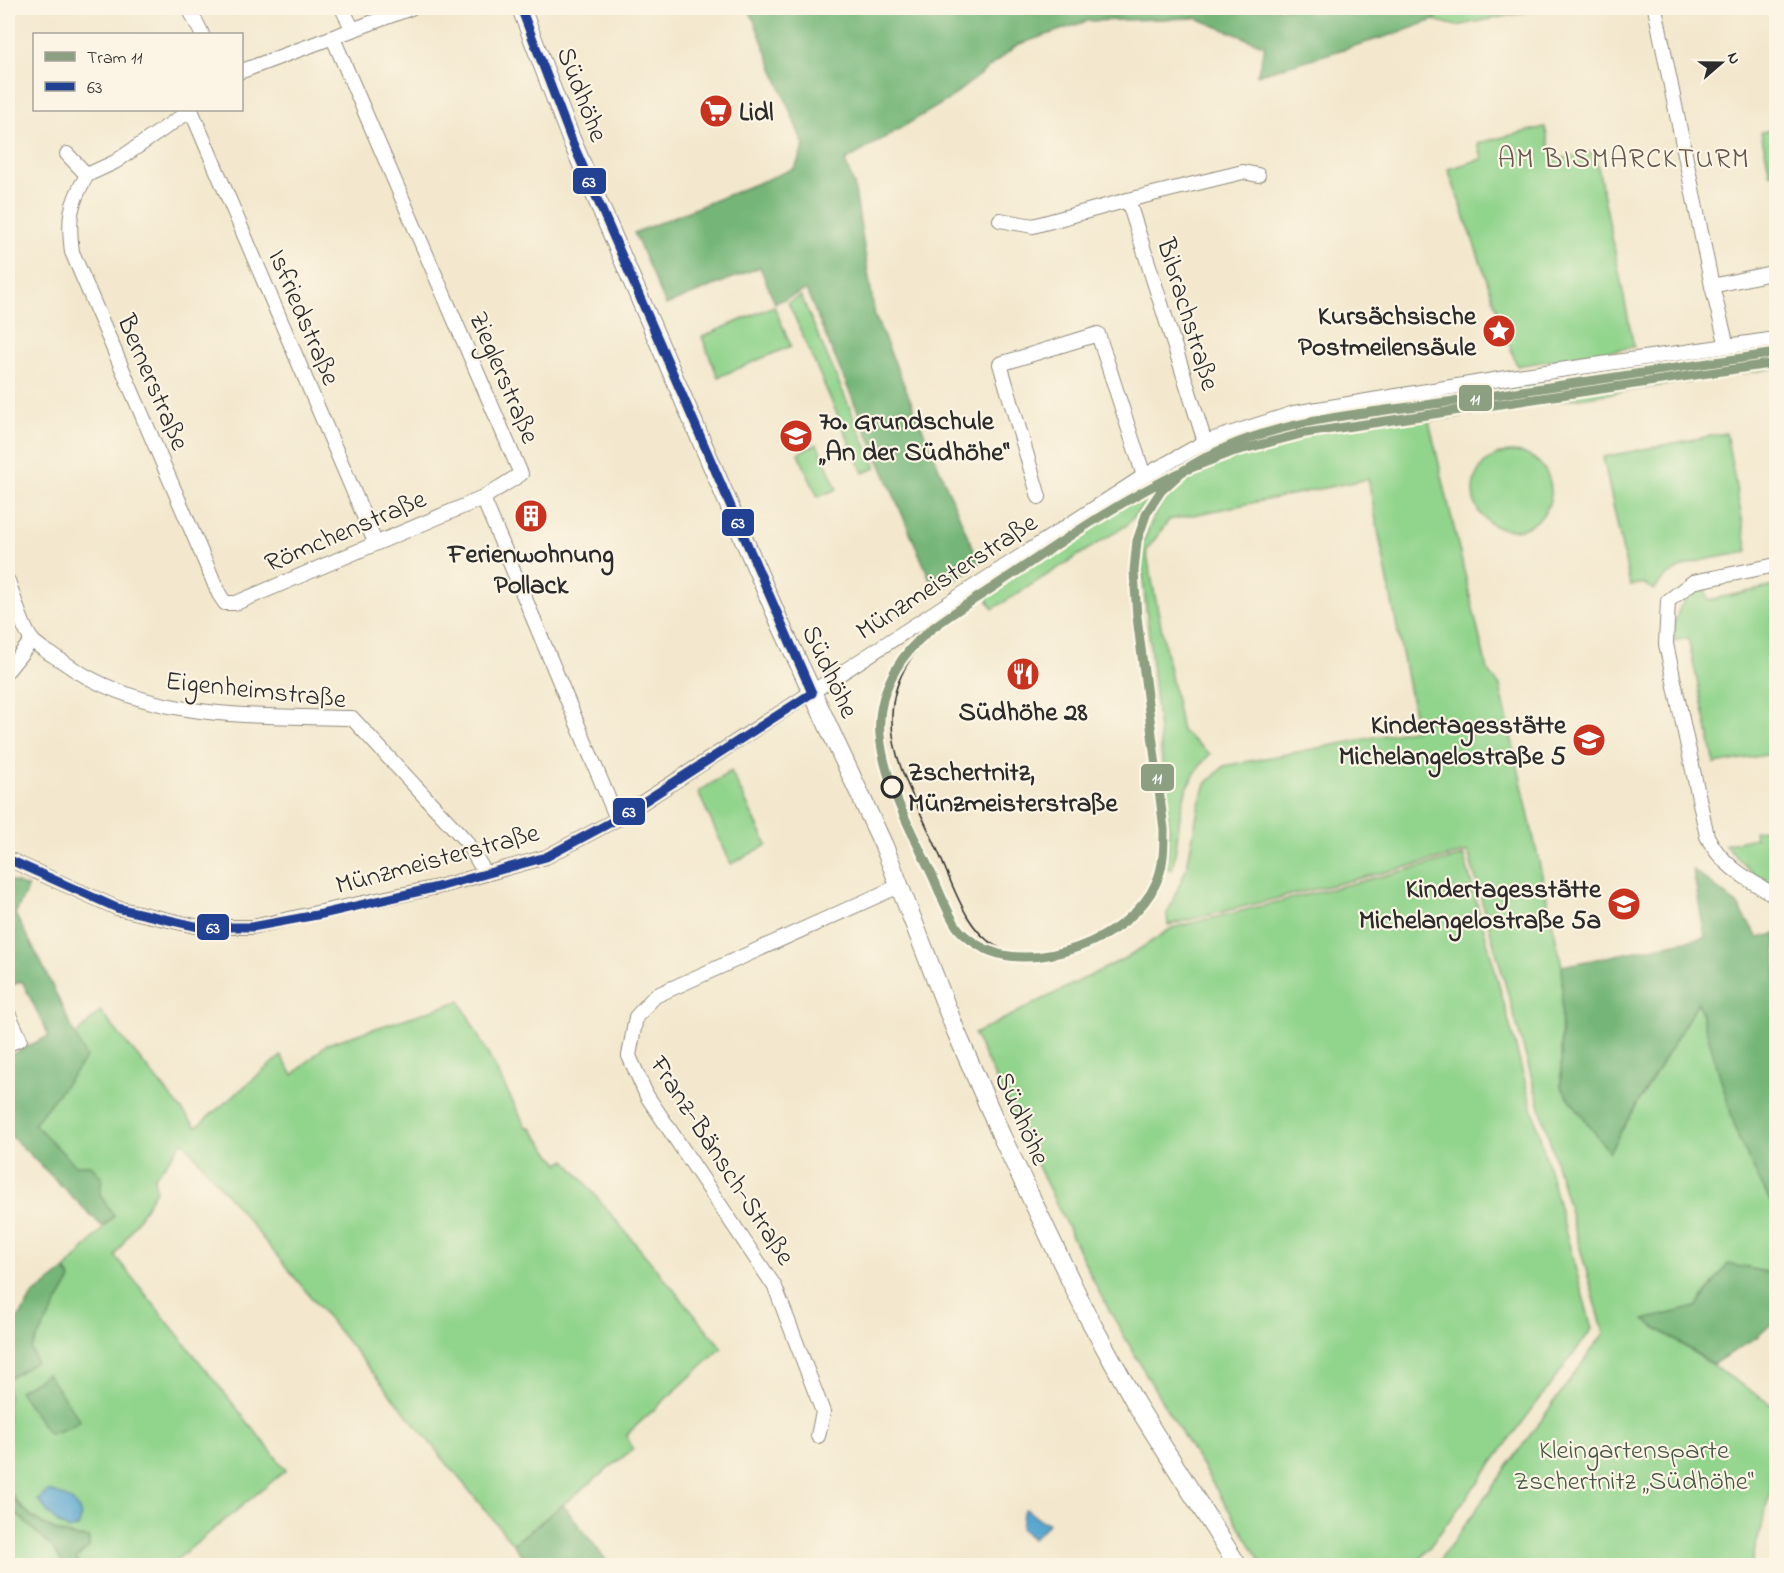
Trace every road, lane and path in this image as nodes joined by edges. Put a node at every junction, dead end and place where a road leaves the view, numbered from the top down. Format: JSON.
{"nodes":[{"id":1,"x":189,"y":8,"type":"edge"},
{"id":2,"x":342,"y":8,"type":"edge"},
{"id":3,"x":411,"y":8,"type":"edge"},
{"id":4,"x":521,"y":8,"type":"edge"},
{"id":5,"x":1655,"y":8,"type":"edge"},
{"id":6,"x":353,"y":30,"type":"junction"},
{"id":7,"x":202,"y":33,"type":"edge"},
{"id":8,"x":333,"y":38,"type":"junction"},
{"id":9,"x":243,"y":71,"type":"edge"},
{"id":10,"x":190,"y":111,"type":"edge"},
{"id":11,"x":191,"y":111,"type":"edge"},
{"id":12,"x":67,"y":154,"type":"dead end"},
{"id":13,"x":87,"y":175,"type":"junction"},
{"id":14,"x":1258,"y":175,"type":"dead end"},
{"id":15,"x":1128,"y":200,"type":"junction"},
{"id":16,"x":1000,"y":220,"type":"dead end"},
{"id":17,"x":1776,"y":272,"type":"edge"},
{"id":18,"x":1712,"y":286,"type":"junction"},
{"id":19,"x":1776,"y":339,"type":"edge"},
{"id":20,"x":1727,"y":346,"type":"junction"},
{"id":21,"x":1204,"y":442,"type":"junction"},
{"id":22,"x":1144,"y":476,"type":"junction"},
{"id":23,"x":1040,"y":497,"type":"dead end"},
{"id":24,"x":483,"y":498,"type":"junction"},
{"id":25,"x":375,"y":542,"type":"junction"},
{"id":26,"x":1776,"y":565,"type":"edge"},
{"id":27,"x":8,"y":581,"type":"edge"},
{"id":28,"x":225,"y":603,"type":"joint"},
{"id":29,"x":32,"y":640,"type":"junction"},
{"id":30,"x":8,"y":670,"type":"edge"},
{"id":31,"x":812,"y":693,"type":"junction"},
{"id":32,"x":617,"y":819,"type":"junction"},
{"id":33,"x":8,"y":859,"type":"edge"},
{"id":34,"x":486,"y":874,"type":"junction"},
{"id":35,"x":899,"y":886,"type":"junction"},
{"id":36,"x":1776,"y":896,"type":"edge"},
{"id":37,"x":8,"y":1012,"type":"edge"},
{"id":38,"x":8,"y":1044,"type":"edge"},
{"id":39,"x":818,"y":1436,"type":"dead end"},
{"id":40,"x":1238,"y":1566,"type":"edge"}],
"edges":[{"from":1,"to":7,"type":"street"},
{"from":2,"to":6,"type":"street"},
{"from":3,"to":6,"type":"street"},
{"from":4,"to":31,"type":"street","name":"Südhöhe"},
{"from":5,"to":18,"type":"street"},
{"from":6,"to":8,"type":"street"},
{"from":8,"to":9,"type":"street"},
{"from":8,"to":24,"type":"street","name":"Zieglerstraße"},
{"from":10,"to":13,"type":"street"},
{"from":11,"to":25,"type":"street","name":"Isfriedstraße"},
{"from":12,"to":13,"type":"street"},
{"from":13,"to":28,"type":"street","name":"Bernerstraße"},
{"from":14,"to":15,"type":"street"},
{"from":15,"to":16,"type":"street"},
{"from":15,"to":21,"type":"street","name":"Bibrachstraße"},
{"from":17,"to":18,"type":"street"},
{"from":18,"to":20,"type":"street"},
{"from":19,"to":20,"type":"street","name":"Münzmeisterstraße"},
{"from":20,"to":21,"type":"street","name":"Münzmeisterstraße"},
{"from":21,"to":22,"type":"street","name":"Münzmeisterstraße"},
{"from":22,"to":23,"type":"street","name":"Münzmeisterstraße"},
{"from":22,"to":31,"type":"street","name":"Münzmeisterstraße"},
{"from":24,"to":25,"type":"street","name":"Römchenstraße"},
{"from":24,"to":32,"type":"street"},
{"from":25,"to":28,"type":"street","name":"Römchenstraße"},
{"from":26,"to":36,"type":"street"},
{"from":27,"to":29,"type":"street"},
{"from":29,"to":30,"type":"street"},
{"from":29,"to":34,"type":"street","name":"Eigenheimstraße"},
{"from":31,"to":32,"type":"street","name":"Münzmeisterstraße"},
{"from":31,"to":35,"type":"street","name":"Südhöhe"},
{"from":32,"to":34,"type":"street","name":"Münzmeisterstraße"},
{"from":33,"to":34,"type":"street","name":"Münzmeisterstraße"},
{"from":35,"to":39,"type":"street","name":"Franz-Bänsch-Straße"},
{"from":35,"to":40,"type":"street","name":"Südhöhe"},
{"from":37,"to":38,"type":"street"}]}
